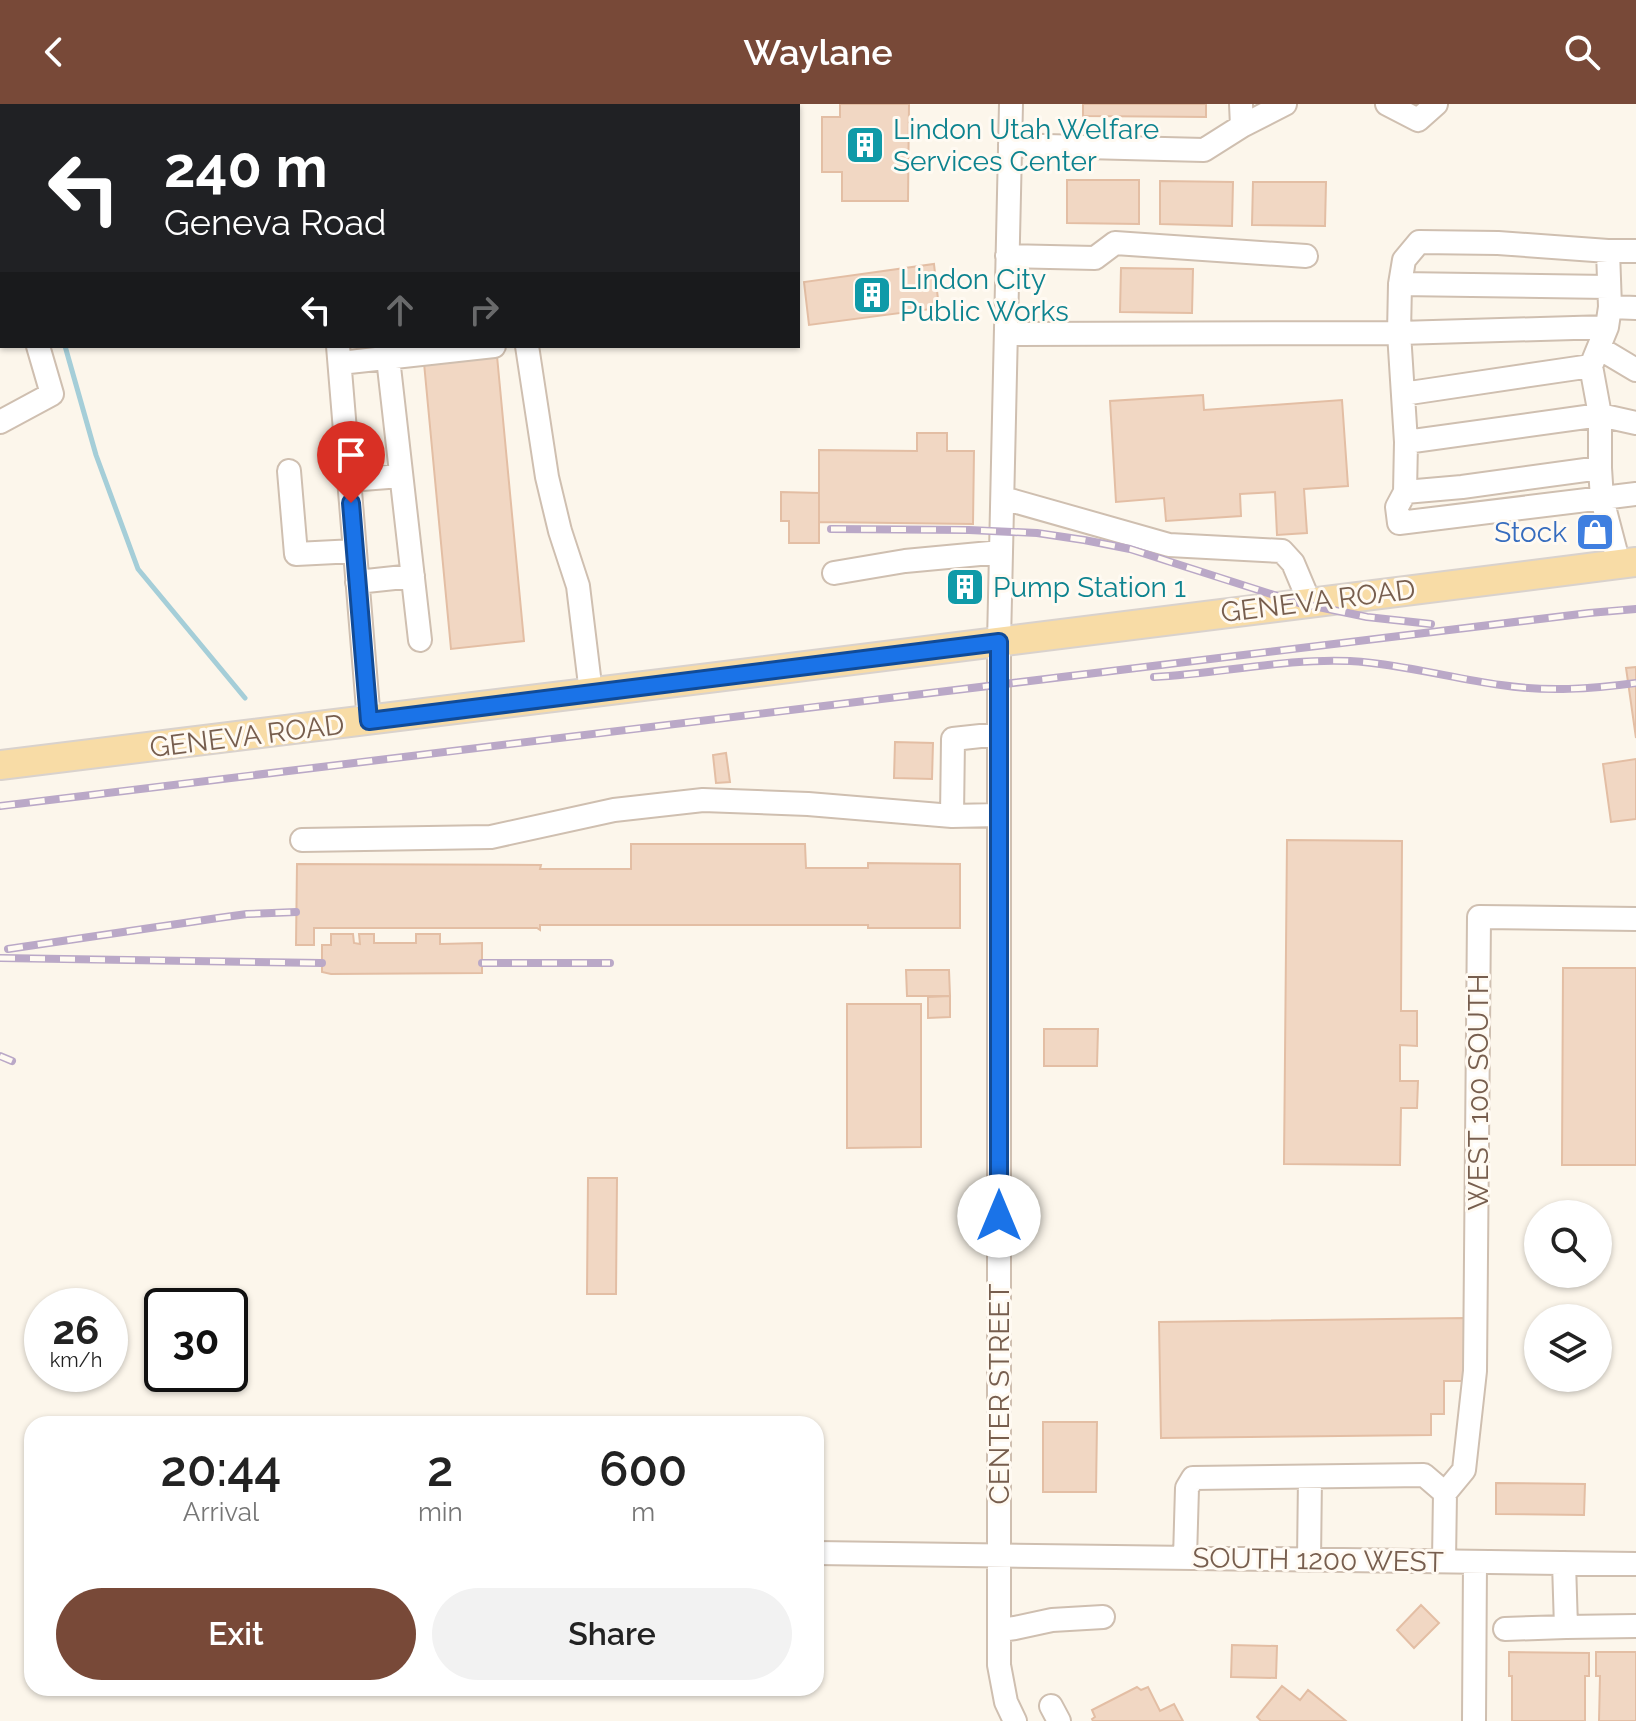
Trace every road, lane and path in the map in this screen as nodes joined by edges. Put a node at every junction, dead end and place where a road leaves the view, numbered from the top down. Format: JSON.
{"nodes":[{"id":1,"x":1011,"y":104,"type":"edge"},
{"id":2,"x":1285,"y":104,"type":"edge"},
{"id":3,"x":1387,"y":104,"type":"edge"},
{"id":4,"x":1436,"y":104,"type":"edge"},
{"id":5,"x":1241,"y":115,"type":"edge"},
{"id":6,"x":1010,"y":145,"type":"junction"},
{"id":7,"x":1608,"y":251,"type":"junction"},
{"id":8,"x":1636,"y":251,"type":"edge"},
{"id":9,"x":1007,"y":256,"type":"junction"},
{"id":10,"x":1306,"y":256,"type":"dead end"},
{"id":11,"x":1400,"y":284,"type":"junction"},
{"id":12,"x":1636,"y":308,"type":"edge"},
{"id":13,"x":1603,"y":327,"type":"junction"},
{"id":14,"x":1399,"y":333,"type":"junction"},
{"id":15,"x":1006,"y":334,"type":"junction"},
{"id":16,"x":39,"y":348,"type":"edge"},
{"id":17,"x":476,"y":348,"type":"edge"},
{"id":18,"x":527,"y":348,"type":"edge"},
{"id":19,"x":339,"y":354,"type":"edge"},
{"id":20,"x":388,"y":358,"type":"junction"},
{"id":21,"x":1636,"y":370,"type":"edge"},
{"id":22,"x":1403,"y":394,"type":"junction"},
{"id":23,"x":1600,"y":415,"type":"junction"},
{"id":24,"x":0,"y":422,"type":"edge"},
{"id":25,"x":1636,"y":423,"type":"edge"},
{"id":26,"x":1406,"y":442,"type":"junction"},
{"id":27,"x":1600,"y":468,"type":"junction"},
{"id":28,"x":289,"y":471,"type":"dead end"},
{"id":29,"x":401,"y":476,"type":"junction"},
{"id":30,"x":349,"y":480,"type":"junction"},
{"id":31,"x":1405,"y":492,"type":"junction"},
{"id":32,"x":1636,"y":494,"type":"edge"},
{"id":33,"x":1003,"y":498,"type":"junction"},
{"id":34,"x":1602,"y":499,"type":"junction"},
{"id":35,"x":355,"y":551,"type":"junction"},
{"id":36,"x":1001,"y":552,"type":"junction"},
{"id":37,"x":1627,"y":563,"type":"edge"},
{"id":38,"x":834,"y":573,"type":"dead end"},
{"id":39,"x":413,"y":576,"type":"junction"},
{"id":40,"x":357,"y":582,"type":"junction"},
{"id":41,"x":1309,"y":601,"type":"junction"},
{"id":42,"x":420,"y":640,"type":"dead end"},
{"id":43,"x":999,"y":642,"type":"junction"},
{"id":44,"x":591,"y":693,"type":"junction"},
{"id":45,"x":369,"y":721,"type":"junction"},
{"id":46,"x":999,"y":734,"type":"junction"},
{"id":47,"x":0,"y":763,"type":"edge"},
{"id":48,"x":998,"y":815,"type":"junction"},
{"id":49,"x":952,"y":816,"type":"junction"},
{"id":50,"x":302,"y":840,"type":"dead end"},
{"id":51,"x":1636,"y":919,"type":"edge"},
{"id":52,"x":1310,"y":1477,"type":"junction"},
{"id":53,"x":1445,"y":1493,"type":"junction"},
{"id":54,"x":824,"y":1553,"type":"edge"},
{"id":55,"x":1000,"y":1555,"type":"junction"},
{"id":56,"x":1185,"y":1558,"type":"junction"},
{"id":57,"x":1309,"y":1560,"type":"junction"},
{"id":58,"x":1444,"y":1561,"type":"junction"},
{"id":59,"x":1475,"y":1562,"type":"junction"},
{"id":60,"x":1564,"y":1563,"type":"junction"},
{"id":61,"x":1636,"y":1564,"type":"edge"},
{"id":62,"x":1103,"y":1617,"type":"dead end"},
{"id":63,"x":1636,"y":1626,"type":"edge"},
{"id":64,"x":1566,"y":1627,"type":"junction"},
{"id":65,"x":1505,"y":1629,"type":"dead end"},
{"id":66,"x":1000,"y":1630,"type":"junction"},
{"id":67,"x":1015,"y":1721,"type":"edge"},
{"id":68,"x":1474,"y":1721,"type":"edge"}],
"edges":[{"from":1,"to":6,"type":"street","name":"CENTER STREET"},
{"from":2,"to":5,"type":"street"},
{"from":3,"to":4,"type":"street"},
{"from":5,"to":6,"type":"street"},
{"from":6,"to":9,"type":"street","name":"CENTER STREET"},
{"from":7,"to":8,"type":"street"},
{"from":7,"to":11,"type":"street"},
{"from":7,"to":13,"type":"street"},
{"from":9,"to":10,"type":"street"},
{"from":9,"to":15,"type":"street","name":"CENTER STREET"},
{"from":11,"to":13,"type":"street"},
{"from":11,"to":14,"type":"street"},
{"from":12,"to":13,"type":"street"},
{"from":13,"to":14,"type":"street"},
{"from":13,"to":21,"type":"street"},
{"from":13,"to":22,"type":"street"},
{"from":13,"to":23,"type":"street"},
{"from":14,"to":15,"type":"street"},
{"from":14,"to":22,"type":"street"},
{"from":15,"to":33,"type":"street","name":"CENTER STREET"},
{"from":16,"to":24,"type":"street"},
{"from":17,"to":20,"type":"street"},
{"from":18,"to":44,"type":"street"},
{"from":19,"to":20,"type":"street"},
{"from":19,"to":30,"type":"street"},
{"from":20,"to":29,"type":"street"},
{"from":22,"to":26,"type":"street"},
{"from":23,"to":25,"type":"street"},
{"from":23,"to":26,"type":"street"},
{"from":23,"to":27,"type":"street"},
{"from":26,"to":31,"type":"street"},
{"from":27,"to":31,"type":"street"},
{"from":27,"to":34,"type":"street"},
{"from":28,"to":35,"type":"street"},
{"from":29,"to":30,"type":"street"},
{"from":29,"to":39,"type":"street"},
{"from":30,"to":35,"type":"street"},
{"from":31,"to":34,"type":"street"},
{"from":32,"to":34,"type":"street"},
{"from":33,"to":36,"type":"street","name":"CENTER STREET"},
{"from":33,"to":41,"type":"street"},
{"from":34,"to":37,"type":"street"},
{"from":35,"to":40,"type":"street"},
{"from":36,"to":38,"type":"street"},
{"from":36,"to":43,"type":"street","name":"CENTER STREET"},
{"from":37,"to":41,"type":"main road","name":"GENEVA ROAD"},
{"from":39,"to":40,"type":"street"},
{"from":39,"to":42,"type":"street"},
{"from":40,"to":45,"type":"street"},
{"from":41,"to":43,"type":"main road","name":"GENEVA ROAD"},
{"from":43,"to":44,"type":"main road","name":"GENEVA ROAD"},
{"from":43,"to":46,"type":"street","name":"CENTER STREET"},
{"from":44,"to":45,"type":"main road","name":"GENEVA ROAD"},
{"from":45,"to":47,"type":"main road","name":"GENEVA ROAD"},
{"from":46,"to":48,"type":"street","name":"CENTER STREET"},
{"from":46,"to":49,"type":"street"},
{"from":48,"to":49,"type":"street"},
{"from":48,"to":55,"type":"street","name":"CENTER STREET"},
{"from":49,"to":50,"type":"street"},
{"from":51,"to":53,"type":"street","name":"WEST 100 SOUTH"},
{"from":52,"to":53,"type":"street"},
{"from":52,"to":56,"type":"street"},
{"from":52,"to":57,"type":"street"},
{"from":53,"to":58,"type":"street"},
{"from":54,"to":55,"type":"street","name":"SOUTH 1200 WEST"},
{"from":55,"to":56,"type":"street","name":"SOUTH 1200 WEST"},
{"from":55,"to":66,"type":"street","name":"CENTER STREET"},
{"from":56,"to":57,"type":"street","name":"SOUTH 1200 WEST"},
{"from":57,"to":58,"type":"street","name":"SOUTH 1200 WEST"},
{"from":58,"to":59,"type":"street","name":"SOUTH 1200 WEST"},
{"from":59,"to":60,"type":"street","name":"SOUTH 1200 WEST"},
{"from":59,"to":68,"type":"street"},
{"from":60,"to":61,"type":"street","name":"SOUTH 1200 WEST"},
{"from":60,"to":64,"type":"street"},
{"from":62,"to":66,"type":"street"},
{"from":63,"to":64,"type":"street"},
{"from":64,"to":65,"type":"street"},
{"from":66,"to":67,"type":"street","name":"CENTER STREET"}]}
